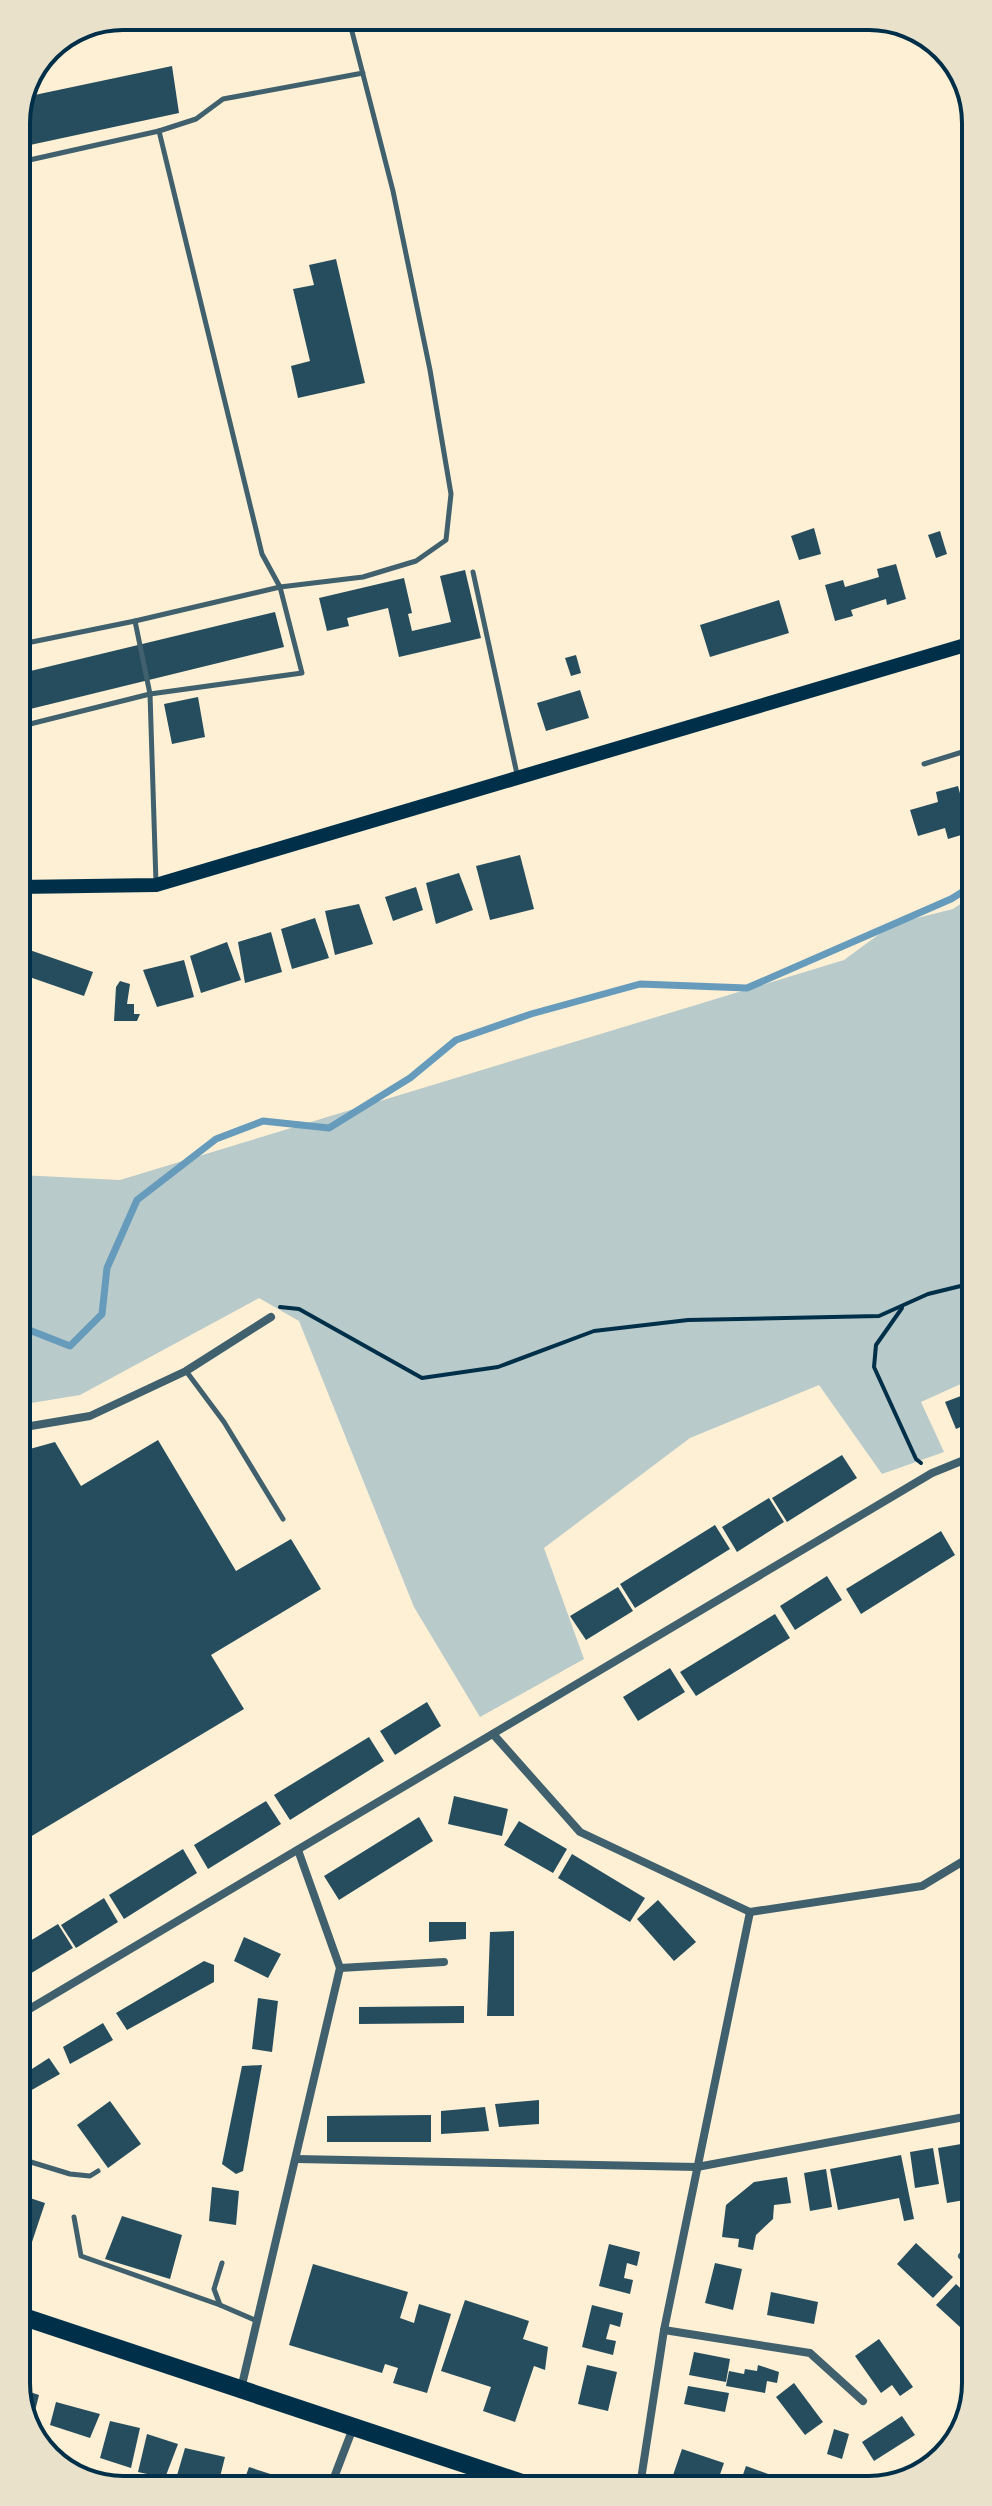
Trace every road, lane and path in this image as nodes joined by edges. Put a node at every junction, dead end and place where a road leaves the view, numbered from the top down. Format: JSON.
{"nodes":[{"id":1,"x":352,"y":30,"type":"edge"},
{"id":2,"x":363,"y":73,"type":"junction"},
{"id":3,"x":159,"y":131,"type":"junction"},
{"id":4,"x":30,"y":160,"type":"edge"},
{"id":5,"x":473,"y":572,"type":"dead end"},
{"id":6,"x":280,"y":587,"type":"junction"},
{"id":7,"x":135,"y":621,"type":"junction"},
{"id":8,"x":30,"y":642,"type":"edge"},
{"id":9,"x":962,"y":646,"type":"edge"},
{"id":10,"x":150,"y":694,"type":"junction"},
{"id":11,"x":30,"y":724,"type":"edge"},
{"id":12,"x":962,"y":752,"type":"edge"},
{"id":13,"x":924,"y":764,"type":"dead end"},
{"id":14,"x":518,"y":779,"type":"junction"},
{"id":15,"x":156,"y":885,"type":"junction"},
{"id":16,"x":30,"y":887,"type":"edge"},
{"id":17,"x":962,"y":1286,"type":"edge"},
{"id":18,"x":903,"y":1306,"type":"junction"},
{"id":19,"x":271,"y":1317,"type":"joint"},
{"id":20,"x":186,"y":1371,"type":"junction"},
{"id":21,"x":30,"y":1426,"type":"edge"},
{"id":22,"x":962,"y":1461,"type":"edge"},
{"id":23,"x":932,"y":1473,"type":"junction"},
{"id":24,"x":283,"y":1519,"type":"dead end"},
{"id":25,"x":493,"y":1734,"type":"junction"},
{"id":26,"x":298,"y":1850,"type":"junction"},
{"id":27,"x":962,"y":1862,"type":"edge"},
{"id":28,"x":750,"y":1912,"type":"junction"},
{"id":29,"x":444,"y":1962,"type":"dead end"},
{"id":30,"x":340,"y":1968,"type":"junction"},
{"id":31,"x":30,"y":2009,"type":"edge"},
{"id":32,"x":962,"y":2117,"type":"edge"},
{"id":33,"x":296,"y":2159,"type":"junction"},
{"id":34,"x":30,"y":2162,"type":"edge"},
{"id":35,"x":697,"y":2167,"type":"junction"},
{"id":36,"x":98,"y":2171,"type":"dead end"},
{"id":37,"x":74,"y":2217,"type":"dead end"},
{"id":38,"x":222,"y":2263,"type":"dead end"},
{"id":39,"x":220,"y":2305,"type":"junction"},
{"id":40,"x":30,"y":2319,"type":"edge"},
{"id":41,"x":257,"y":2321,"type":"junction"},
{"id":42,"x":664,"y":2330,"type":"junction"},
{"id":43,"x":241,"y":2389,"type":"junction"},
{"id":44,"x":863,"y":2401,"type":"dead end"},
{"id":45,"x":353,"y":2427,"type":"junction"},
{"id":46,"x":335,"y":2476,"type":"edge"},
{"id":47,"x":501,"y":2476,"type":"edge"},
{"id":48,"x":642,"y":2476,"type":"edge"}],
"edges":[{"from":1,"to":2,"type":"lane"},
{"from":2,"to":3,"type":"lane"},
{"from":2,"to":6,"type":"lane"},
{"from":3,"to":4,"type":"lane"},
{"from":3,"to":6,"type":"lane"},
{"from":5,"to":14,"type":"lane"},
{"from":6,"to":7,"type":"lane"},
{"from":6,"to":10,"type":"lane"},
{"from":7,"to":8,"type":"lane"},
{"from":7,"to":10,"type":"lane"},
{"from":9,"to":14,"type":"main road"},
{"from":10,"to":11,"type":"lane"},
{"from":10,"to":15,"type":"lane"},
{"from":12,"to":13,"type":"lane"},
{"from":14,"to":15,"type":"main road"},
{"from":15,"to":16,"type":"main road"},
{"from":17,"to":18,"type":"path"},
{"from":18,"to":19,"type":"path"},
{"from":18,"to":23,"type":"path"},
{"from":19,"to":20,"type":"street"},
{"from":20,"to":21,"type":"street"},
{"from":20,"to":24,"type":"lane"},
{"from":22,"to":23,"type":"street"},
{"from":23,"to":25,"type":"street"},
{"from":25,"to":26,"type":"street"},
{"from":25,"to":28,"type":"street"},
{"from":26,"to":30,"type":"street"},
{"from":26,"to":31,"type":"street"},
{"from":27,"to":28,"type":"street"},
{"from":28,"to":35,"type":"street"},
{"from":29,"to":30,"type":"street"},
{"from":30,"to":33,"type":"street"},
{"from":32,"to":35,"type":"street"},
{"from":33,"to":35,"type":"street"},
{"from":33,"to":41,"type":"street"},
{"from":34,"to":36,"type":"lane"},
{"from":35,"to":42,"type":"street"},
{"from":37,"to":39,"type":"lane"},
{"from":38,"to":39,"type":"lane"},
{"from":39,"to":41,"type":"lane"},
{"from":40,"to":43,"type":"highway"},
{"from":41,"to":43,"type":"street"},
{"from":42,"to":44,"type":"street"},
{"from":42,"to":48,"type":"street"},
{"from":43,"to":45,"type":"highway"},
{"from":45,"to":46,"type":"street"},
{"from":45,"to":47,"type":"highway"}]}
